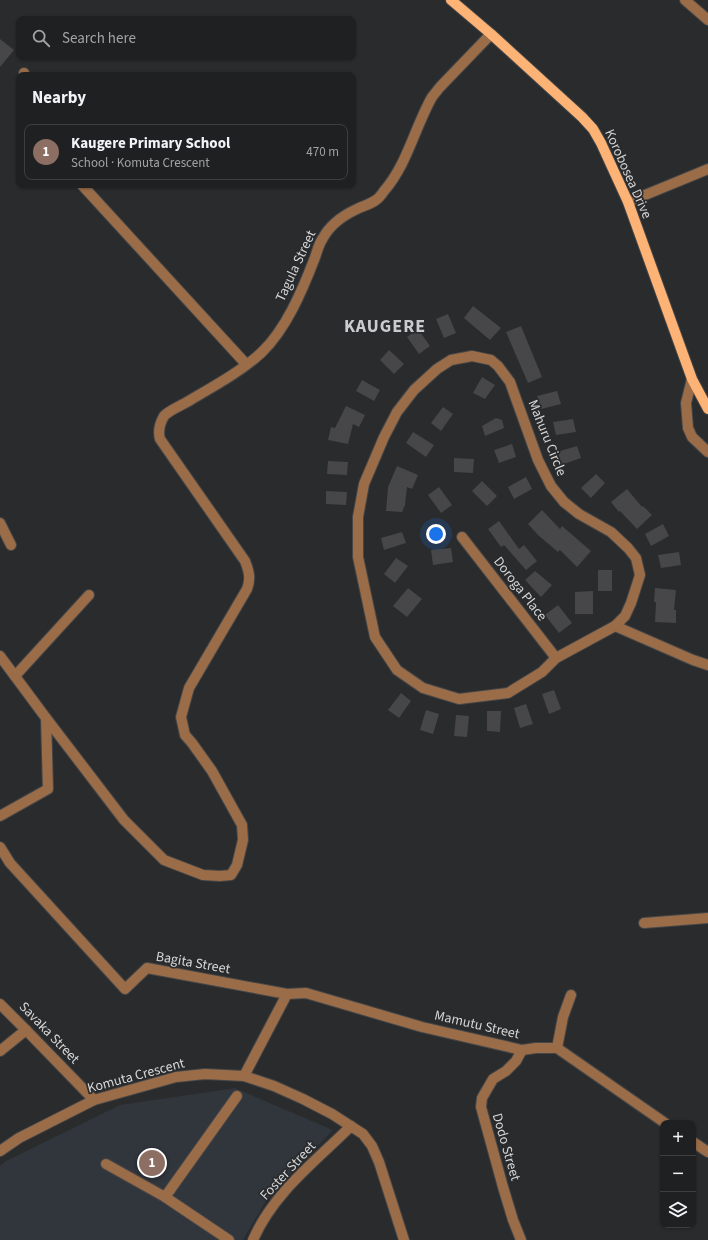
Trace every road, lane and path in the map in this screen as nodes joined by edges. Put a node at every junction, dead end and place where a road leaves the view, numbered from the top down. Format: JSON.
{"nodes":[{"id":1,"x":451,"y":0,"type":"edge"},
{"id":2,"x":685,"y":0,"type":"edge"},
{"id":3,"x":708,"y":20,"type":"edge"},
{"id":4,"x":491,"y":34,"type":"junction"},
{"id":5,"x":708,"y":168,"type":"edge"},
{"id":6,"x":85,"y":188,"type":"edge"},
{"id":7,"x":628,"y":202,"type":"junction"},
{"id":8,"x":246,"y":364,"type":"junction"},
{"id":9,"x":692,"y":380,"type":"junction"},
{"id":10,"x":708,"y":409,"type":"edge"},
{"id":11,"x":708,"y":452,"type":"edge"},
{"id":12,"x":0,"y":523,"type":"edge"},
{"id":13,"x":462,"y":537,"type":"dead end"},
{"id":14,"x":11,"y":544,"type":"dead end"},
{"id":15,"x":88,"y":595,"type":"dead end"},
{"id":16,"x":615,"y":626,"type":"junction"},
{"id":17,"x":0,"y":656,"type":"edge"},
{"id":18,"x":556,"y":658,"type":"junction"},
{"id":19,"x":708,"y":665,"type":"edge"},
{"id":20,"x":15,"y":676,"type":"junction"},
{"id":21,"x":46,"y":718,"type":"junction"},
{"id":22,"x":0,"y":816,"type":"edge"},
{"id":23,"x":0,"y":847,"type":"edge"},
{"id":24,"x":708,"y":918,"type":"edge"},
{"id":25,"x":644,"y":923,"type":"dead end"},
{"id":26,"x":287,"y":994,"type":"junction"},
{"id":27,"x":571,"y":995,"type":"dead end"},
{"id":28,"x":0,"y":1004,"type":"edge"},
{"id":29,"x":26,"y":1030,"type":"junction"},
{"id":30,"x":557,"y":1048,"type":"junction"},
{"id":31,"x":522,"y":1050,"type":"junction"},
{"id":32,"x":0,"y":1051,"type":"edge"},
{"id":33,"x":244,"y":1076,"type":"junction"},
{"id":34,"x":236,"y":1096,"type":"dead end"},
{"id":35,"x":94,"y":1100,"type":"junction"},
{"id":36,"x":661,"y":1120,"type":"edge"},
{"id":37,"x":351,"y":1126,"type":"junction"},
{"id":38,"x":696,"y":1144,"type":"edge"},
{"id":39,"x":0,"y":1151,"type":"edge"},
{"id":40,"x":708,"y":1152,"type":"edge"},
{"id":41,"x":106,"y":1164,"type":"dead end"},
{"id":42,"x":166,"y":1197,"type":"junction"},
{"id":43,"x":229,"y":1240,"type":"edge"},
{"id":44,"x":253,"y":1240,"type":"edge"},
{"id":45,"x":404,"y":1240,"type":"edge"},
{"id":46,"x":521,"y":1240,"type":"edge"}],
"edges":[{"from":1,"to":4,"type":"main road","name":"Korobosea Drive"},
{"from":2,"to":3,"type":"street"},
{"from":4,"to":7,"type":"main road","name":"Korobosea Drive"},
{"from":4,"to":8,"type":"street","name":"Tagula Street"},
{"from":5,"to":7,"type":"street"},
{"from":6,"to":8,"type":"street"},
{"from":7,"to":9,"type":"main road","name":"Korobosea Drive"},
{"from":8,"to":21,"type":"street","name":"Tagula Street"},
{"from":9,"to":10,"type":"main road","name":"Korobosea Drive"},
{"from":9,"to":11,"type":"street"},
{"from":12,"to":14,"type":"street"},
{"from":13,"to":18,"type":"street","name":"Doroga Place"},
{"from":15,"to":20,"type":"street"},
{"from":16,"to":18,"type":"street","name":"Mahuru Circle"},
{"from":16,"to":18,"type":"street","name":"Mahuru Circle"},
{"from":16,"to":19,"type":"street"},
{"from":17,"to":20,"type":"street"},
{"from":20,"to":21,"type":"street"},
{"from":21,"to":22,"type":"street"},
{"from":23,"to":26,"type":"street","name":"Bagita Street"},
{"from":24,"to":25,"type":"street"},
{"from":26,"to":31,"type":"street","name":"Mamutu Street"},
{"from":26,"to":33,"type":"street"},
{"from":27,"to":30,"type":"street"},
{"from":28,"to":29,"type":"street","name":"Savaka Street"},
{"from":29,"to":32,"type":"street"},
{"from":29,"to":35,"type":"street","name":"Savaka Street"},
{"from":30,"to":31,"type":"street","name":"Mamutu Street"},
{"from":30,"to":36,"type":"street"},
{"from":31,"to":46,"type":"street","name":"Dodo Street"},
{"from":33,"to":35,"type":"street","name":"Komuta Crescent"},
{"from":33,"to":37,"type":"street","name":"Komuta Crescent"},
{"from":34,"to":42,"type":"street"},
{"from":35,"to":39,"type":"street","name":"Komuta Crescent"},
{"from":37,"to":44,"type":"street","name":"Foster Street"},
{"from":37,"to":45,"type":"street","name":"Komuta Crescent"},
{"from":38,"to":40,"type":"street"},
{"from":41,"to":42,"type":"street"},
{"from":42,"to":43,"type":"street"}]}
